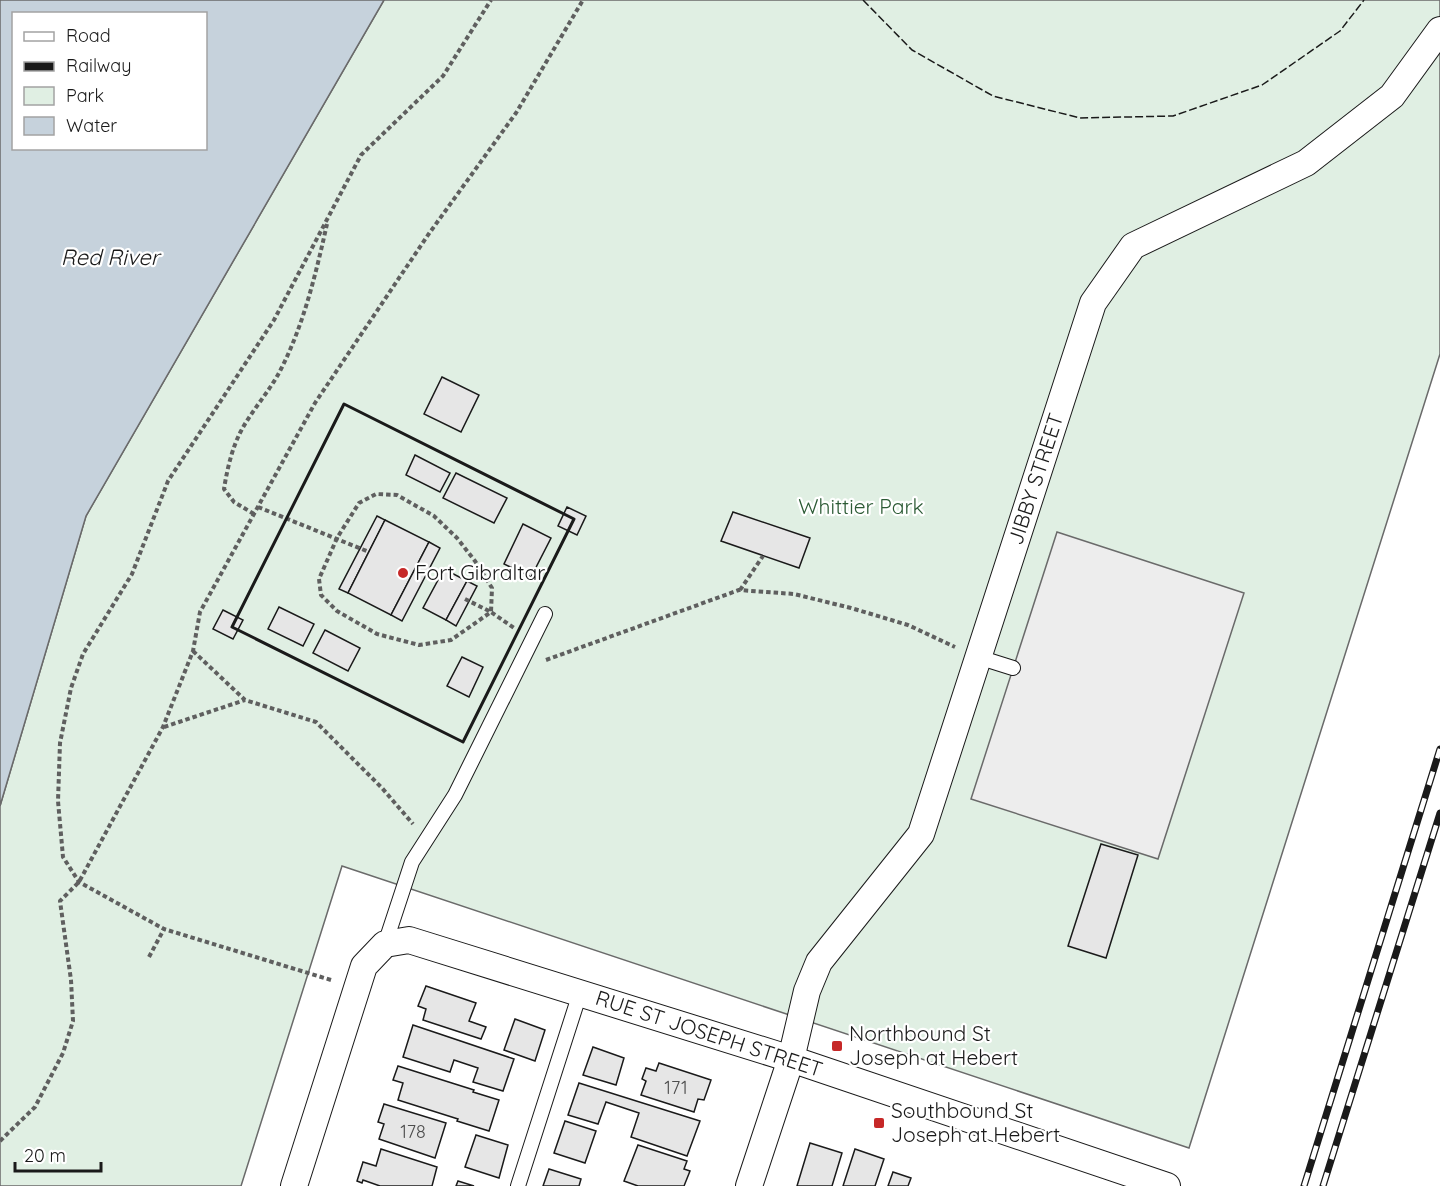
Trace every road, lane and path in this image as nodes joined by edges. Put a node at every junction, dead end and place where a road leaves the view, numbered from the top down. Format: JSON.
{"nodes":[{"id":1,"x":491,"y":0,"type":"edge"},
{"id":2,"x":583,"y":0,"type":"edge"},
{"id":3,"x":1440,"y":30,"type":"edge"},
{"id":4,"x":328,"y":219,"type":"junction"},
{"id":5,"x":258,"y":507,"type":"junction"},
{"id":6,"x":254,"y":514,"type":"junction"},
{"id":7,"x":337,"y":538,"type":"junction"},
{"id":8,"x":369,"y":552,"type":"dead end"},
{"id":9,"x":763,"y":556,"type":"dead end"},
{"id":10,"x":739,"y":590,"type":"junction"},
{"id":11,"x":465,"y":599,"type":"dead end"},
{"id":12,"x":491,"y":612,"type":"junction"},
{"id":13,"x":545,"y":614,"type":"dead end"},
{"id":14,"x":533,"y":639,"type":"junction"},
{"id":15,"x":193,"y":651,"type":"junction"},
{"id":16,"x":978,"y":657,"type":"junction"},
{"id":17,"x":1013,"y":668,"type":"dead end"},
{"id":18,"x":517,"y":670,"type":"junction"},
{"id":19,"x":245,"y":700,"type":"junction"},
{"id":20,"x":163,"y":727,"type":"junction"},
{"id":21,"x":426,"y":838,"type":"junction"},
{"id":22,"x":79,"y":882,"type":"junction"},
{"id":23,"x":164,"y":929,"type":"junction"},
{"id":24,"x":386,"y":944,"type":"junction"},
{"id":25,"x":149,"y":957,"type":"dead end"},
{"id":26,"x":357,"y":988,"type":"junction"},
{"id":27,"x":580,"y":993,"type":"junction"},
{"id":28,"x":791,"y":1059,"type":"junction"},
{"id":29,"x":0,"y":1141,"type":"edge"},
{"id":30,"x":294,"y":1186,"type":"edge"},
{"id":31,"x":518,"y":1186,"type":"edge"},
{"id":32,"x":749,"y":1186,"type":"edge"},
{"id":33,"x":1167,"y":1186,"type":"edge"}],
"edges":[{"from":1,"to":4,"type":"path"},
{"from":2,"to":5,"type":"path"},
{"from":3,"to":16,"type":"street","name":"JIBBY STREET"},
{"from":4,"to":6,"type":"path"},
{"from":4,"to":22,"type":"path"},
{"from":5,"to":6,"type":"path"},
{"from":5,"to":7,"type":"path"},
{"from":6,"to":15,"type":"path"},
{"from":7,"to":8,"type":"path"},
{"from":7,"to":12,"type":"path"},
{"from":7,"to":12,"type":"path"},
{"from":9,"to":10,"type":"path"},
{"from":10,"to":16,"type":"path"},
{"from":10,"to":18,"type":"path"},
{"from":11,"to":12,"type":"path"},
{"from":12,"to":14,"type":"path"},
{"from":13,"to":14,"type":"lane"},
{"from":14,"to":18,"type":"lane"},
{"from":15,"to":19,"type":"path"},
{"from":15,"to":20,"type":"path"},
{"from":16,"to":17,"type":"lane"},
{"from":16,"to":28,"type":"street","name":"JIBBY STREET"},
{"from":18,"to":21,"type":"lane"},
{"from":19,"to":20,"type":"path"},
{"from":19,"to":21,"type":"path"},
{"from":20,"to":22,"type":"path"},
{"from":21,"to":24,"type":"lane"},
{"from":22,"to":23,"type":"path"},
{"from":22,"to":29,"type":"path"},
{"from":23,"to":25,"type":"path"},
{"from":23,"to":26,"type":"path"},
{"from":24,"to":26,"type":"street"},
{"from":24,"to":27,"type":"street","name":"RUE ST JOSEPH STREET"},
{"from":26,"to":30,"type":"street"},
{"from":27,"to":28,"type":"street","name":"RUE ST JOSEPH STREET"},
{"from":27,"to":31,"type":"lane"},
{"from":28,"to":32,"type":"street","name":"JIBBY STREET"},
{"from":28,"to":33,"type":"street","name":"RUE ST JOSEPH STREET"}]}
